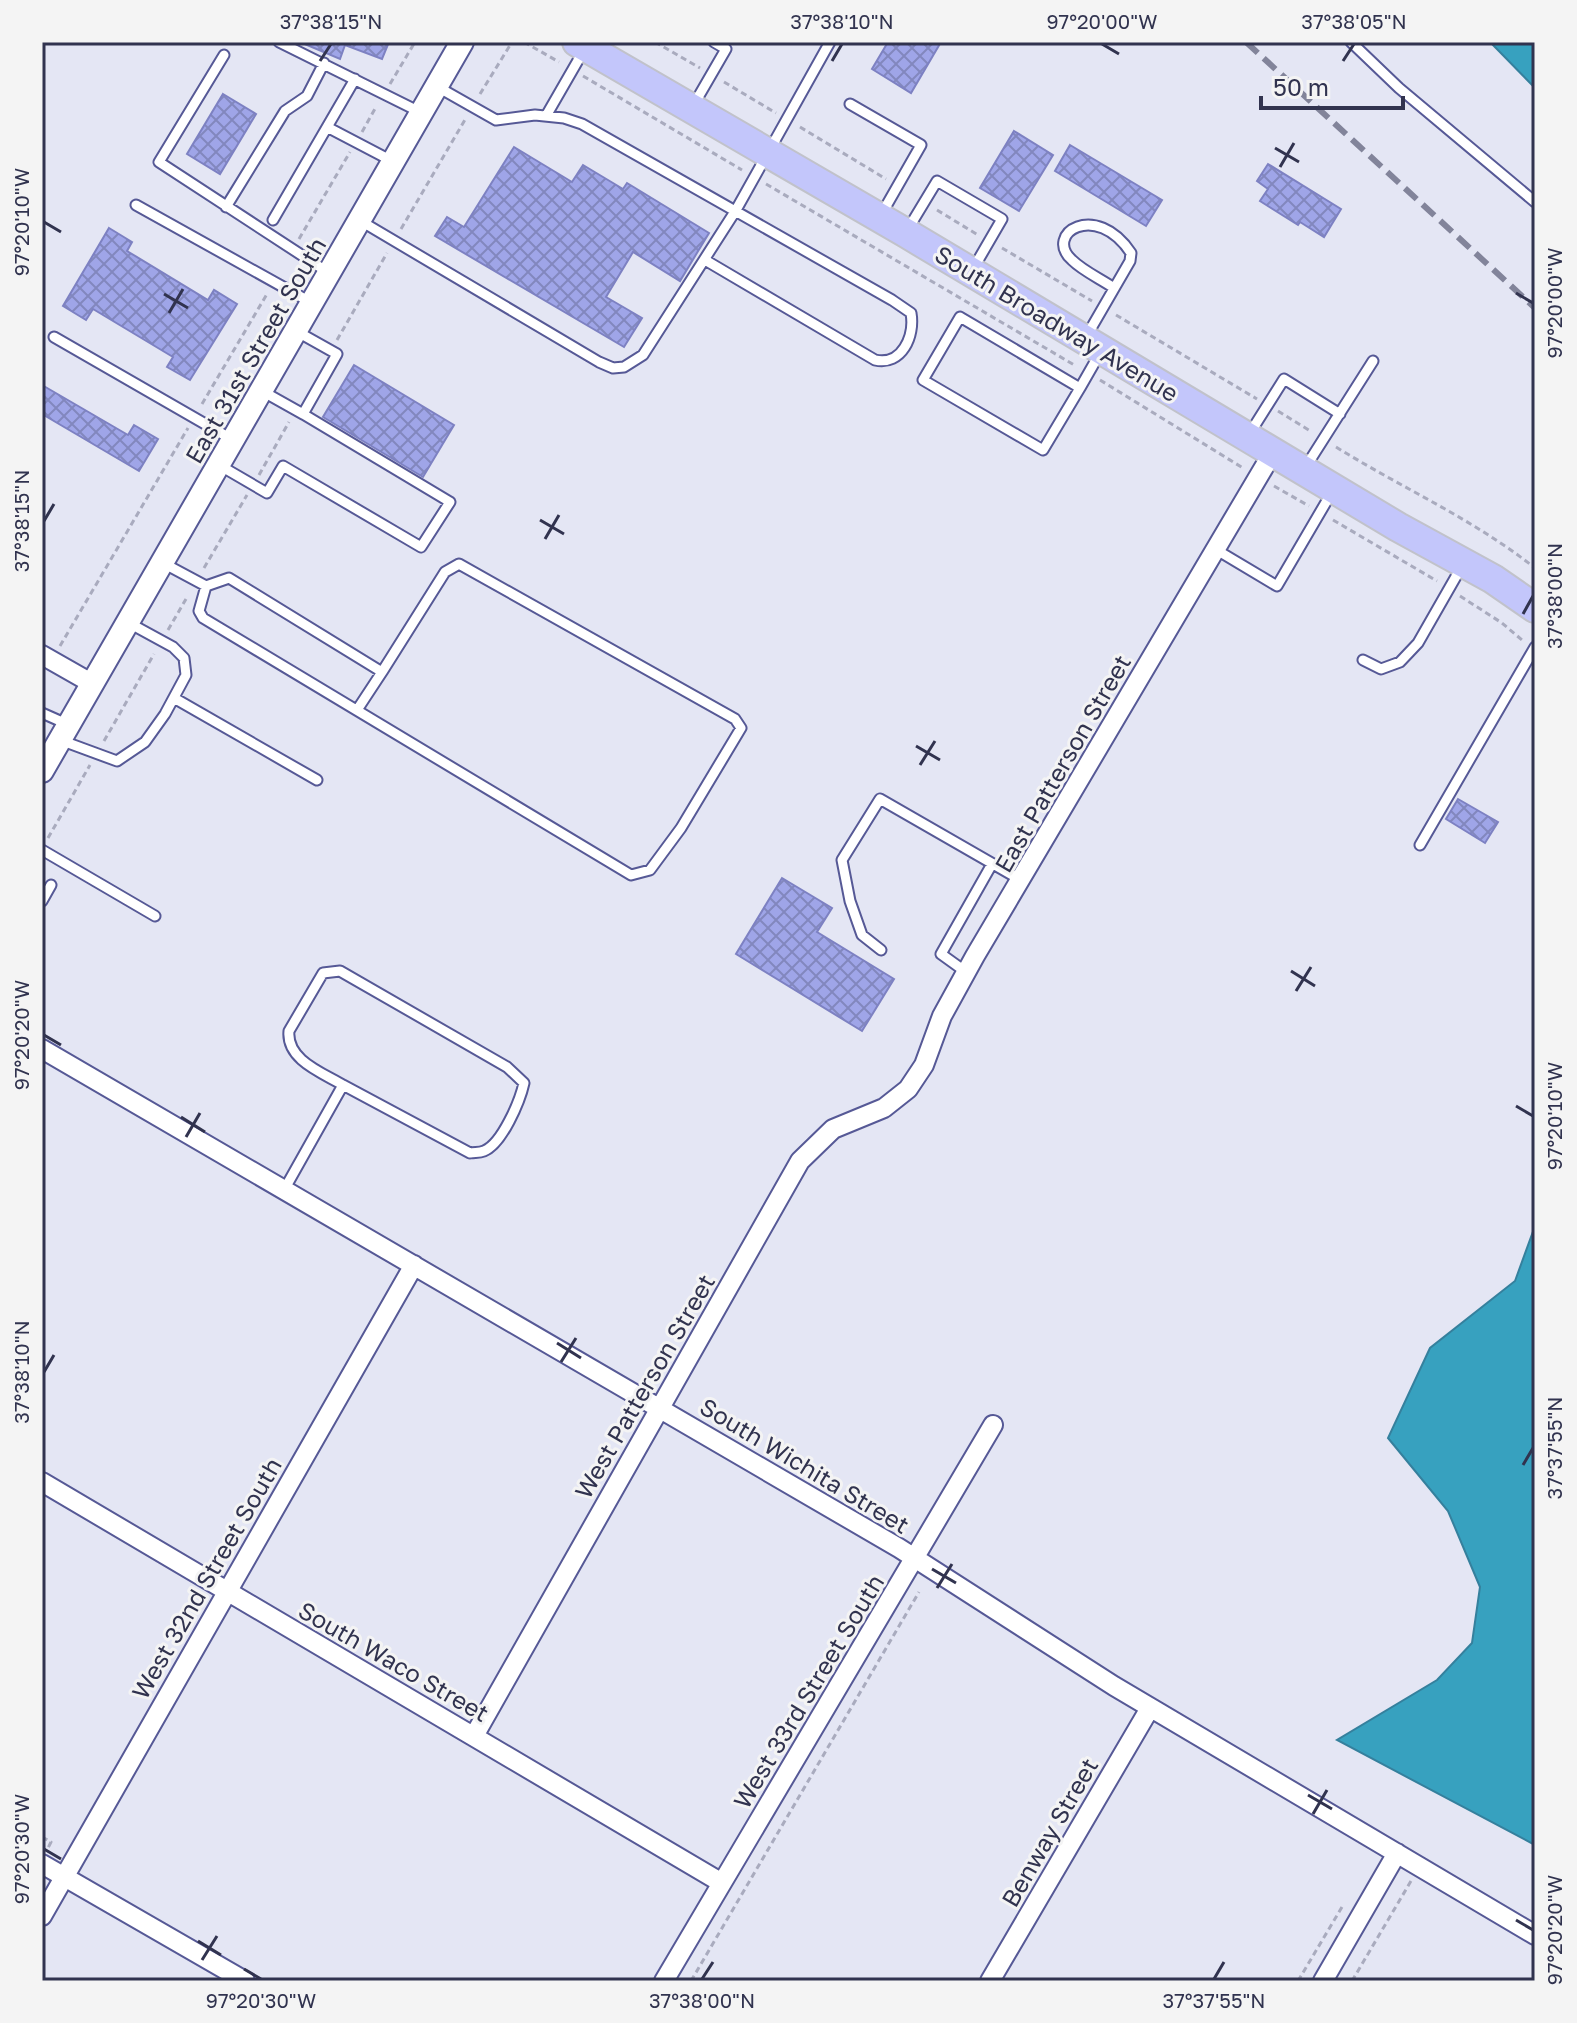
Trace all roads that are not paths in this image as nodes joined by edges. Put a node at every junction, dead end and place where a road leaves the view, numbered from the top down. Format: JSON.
{"nodes":[{"id":1,"x":279,"y":42,"type":"edge"},
{"id":2,"x":462,"y":42,"type":"edge"},
{"id":3,"x":714,"y":42,"type":"edge"},
{"id":4,"x":830,"y":42,"type":"edge"},
{"id":5,"x":1351,"y":42,"type":"edge"},
{"id":6,"x":582,"y":44,"type":"edge"},
{"id":7,"x":224,"y":55,"type":"dead end"},
{"id":8,"x":324,"y":63,"type":"junction"},
{"id":9,"x":355,"y":79,"type":"junction"},
{"id":10,"x":436,"y":86,"type":"junction"},
{"id":11,"x":850,"y":104,"type":"dead end"},
{"id":12,"x":691,"y":108,"type":"junction"},
{"id":13,"x":421,"y":113,"type":"junction"},
{"id":14,"x":546,"y":116,"type":"junction"},
{"id":15,"x":327,"y":127,"type":"junction"},
{"id":16,"x":768,"y":153,"type":"junction"},
{"id":17,"x":392,"y":161,"type":"junction"},
{"id":18,"x":1535,"y":202,"type":"edge"},
{"id":19,"x":136,"y":205,"type":"dead end"},
{"id":20,"x":226,"y":207,"type":"junction"},
{"id":21,"x":736,"y":210,"type":"junction"},
{"id":22,"x":880,"y":218,"type":"junction"},
{"id":23,"x":273,"y":220,"type":"dead end"},
{"id":24,"x":359,"y":220,"type":"junction"},
{"id":25,"x":906,"y":233,"type":"junction"},
{"id":26,"x":705,"y":260,"type":"junction"},
{"id":27,"x":971,"y":272,"type":"junction"},
{"id":28,"x":329,"y":273,"type":"junction"},
{"id":29,"x":1114,"y":288,"type":"junction"},
{"id":30,"x":312,"y":303,"type":"junction"},
{"id":31,"x":296,"y":331,"type":"junction"},
{"id":32,"x":54,"y":337,"type":"dead end"},
{"id":33,"x":1093,"y":345,"type":"junction"},
{"id":34,"x":1373,"y":361,"type":"dead end"},
{"id":35,"x":1080,"y":388,"type":"junction"},
{"id":36,"x":262,"y":391,"type":"junction"},
{"id":37,"x":300,"y":412,"type":"junction"},
{"id":38,"x":1340,"y":414,"type":"junction"},
{"id":39,"x":1248,"y":437,"type":"junction"},
{"id":40,"x":233,"y":440,"type":"junction"},
{"id":41,"x":1273,"y":452,"type":"junction"},
{"id":42,"x":219,"y":465,"type":"junction"},
{"id":43,"x":1303,"y":470,"type":"junction"},
{"id":44,"x":1334,"y":489,"type":"junction"},
{"id":45,"x":1215,"y":549,"type":"junction"},
{"id":46,"x":163,"y":563,"type":"junction"},
{"id":47,"x":1464,"y":563,"type":"junction"},
{"id":48,"x":201,"y":584,"type":"junction"},
{"id":49,"x":1535,"y":608,"type":"edge"},
{"id":50,"x":128,"y":623,"type":"junction"},
{"id":51,"x":1535,"y":647,"type":"edge"},
{"id":52,"x":47,"y":657,"type":"edge"},
{"id":53,"x":1363,"y":660,"type":"dead end"},
{"id":54,"x":382,"y":672,"type":"junction"},
{"id":55,"x":93,"y":684,"type":"junction"},
{"id":56,"x":174,"y":698,"type":"junction"},
{"id":57,"x":357,"y":710,"type":"junction"},
{"id":58,"x":42,"y":713,"type":"edge"},
{"id":59,"x":65,"y":732,"type":"junction"},
{"id":60,"x":42,"y":771,"type":"edge"},
{"id":61,"x":317,"y":780,"type":"dead end"},
{"id":62,"x":1420,"y":845,"type":"dead end"},
{"id":63,"x":42,"y":849,"type":"edge"},
{"id":64,"x":992,"y":864,"type":"junction"},
{"id":65,"x":1021,"y":880,"type":"junction"},
{"id":66,"x":51,"y":885,"type":"dead end"},
{"id":67,"x":42,"y":901,"type":"edge"},
{"id":68,"x":155,"y":916,"type":"dead end"},
{"id":69,"x":881,"y":950,"type":"dead end"},
{"id":70,"x":966,"y":972,"type":"junction"},
{"id":71,"x":42,"y":1049,"type":"edge"},
{"id":72,"x":343,"y":1085,"type":"junction"},
{"id":73,"x":897,"y":1100,"type":"joint"},
{"id":74,"x":284,"y":1190,"type":"junction"},
{"id":75,"x":414,"y":1265,"type":"junction"},
{"id":76,"x":661,"y":1407,"type":"junction"},
{"id":77,"x":993,"y":1425,"type":"dead end"},
{"id":78,"x":42,"y":1482,"type":"edge"},
{"id":79,"x":914,"y":1558,"type":"junction"},
{"id":80,"x":226,"y":1590,"type":"junction"},
{"id":81,"x":1150,"y":1708,"type":"junction"},
{"id":82,"x":474,"y":1736,"type":"junction"},
{"id":83,"x":1397,"y":1853,"type":"junction"},
{"id":84,"x":42,"y":1864,"type":"edge"},
{"id":85,"x":65,"y":1877,"type":"junction"},
{"id":86,"x":722,"y":1883,"type":"junction"},
{"id":87,"x":42,"y":1916,"type":"edge"},
{"id":88,"x":1535,"y":1935,"type":"edge"},
{"id":89,"x":245,"y":1981,"type":"edge"},
{"id":90,"x":664,"y":1981,"type":"edge"},
{"id":91,"x":990,"y":1981,"type":"edge"},
{"id":92,"x":1323,"y":1981,"type":"edge"}],
"edges":[{"from":1,"to":8,"type":"lane"},
{"from":2,"to":10,"type":"street","name":"East 31st Street South"},
{"from":3,"to":12,"type":"lane"},
{"from":4,"to":16,"type":"lane"},
{"from":5,"to":18,"type":"lane"},
{"from":6,"to":12,"type":"main road","name":"South Broadway Avenue"},
{"from":6,"to":14,"type":"lane"},
{"from":7,"to":20,"type":"lane"},
{"from":8,"to":9,"type":"lane"},
{"from":8,"to":20,"type":"lane"},
{"from":9,"to":13,"type":"lane"},
{"from":9,"to":15,"type":"lane"},
{"from":10,"to":13,"type":"street","name":"East 31st Street South"},
{"from":10,"to":14,"type":"lane"},
{"from":11,"to":22,"type":"lane"},
{"from":12,"to":16,"type":"main road","name":"South Broadway Avenue"},
{"from":13,"to":17,"type":"street","name":"East 31st Street South"},
{"from":14,"to":21,"type":"lane"},
{"from":15,"to":17,"type":"lane"},
{"from":15,"to":23,"type":"lane"},
{"from":16,"to":21,"type":"lane"},
{"from":16,"to":22,"type":"main road","name":"South Broadway Avenue"},
{"from":17,"to":24,"type":"street","name":"East 31st Street South"},
{"from":19,"to":30,"type":"lane"},
{"from":20,"to":28,"type":"lane"},
{"from":21,"to":26,"type":"lane"},
{"from":21,"to":26,"type":"lane"},
{"from":22,"to":25,"type":"main road","name":"South Broadway Avenue"},
{"from":24,"to":26,"type":"lane"},
{"from":24,"to":28,"type":"street","name":"East 31st Street South"},
{"from":25,"to":27,"type":"main road","name":"South Broadway Avenue"},
{"from":25,"to":27,"type":"lane"},
{"from":27,"to":33,"type":"main road","name":"South Broadway Avenue"},
{"from":28,"to":30,"type":"street","name":"East 31st Street South"},
{"from":29,"to":29,"type":"lane"},
{"from":29,"to":33,"type":"lane"},
{"from":30,"to":31,"type":"street","name":"East 31st Street South"},
{"from":31,"to":36,"type":"street","name":"East 31st Street South"},
{"from":31,"to":37,"type":"lane"},
{"from":32,"to":40,"type":"lane"},
{"from":33,"to":35,"type":"lane"},
{"from":33,"to":39,"type":"main road","name":"South Broadway Avenue"},
{"from":34,"to":38,"type":"lane"},
{"from":35,"to":35,"type":"lane"},
{"from":36,"to":37,"type":"lane"},
{"from":36,"to":40,"type":"street","name":"East 31st Street South"},
{"from":37,"to":42,"type":"lane"},
{"from":38,"to":39,"type":"lane"},
{"from":38,"to":43,"type":"lane"},
{"from":39,"to":41,"type":"main road","name":"South Broadway Avenue"},
{"from":40,"to":42,"type":"street","name":"East 31st Street South"},
{"from":41,"to":43,"type":"main road","name":"South Broadway Avenue"},
{"from":41,"to":45,"type":"street","name":"East Patterson Street"},
{"from":42,"to":46,"type":"street","name":"East 31st Street South"},
{"from":43,"to":44,"type":"main road","name":"South Broadway Avenue"},
{"from":44,"to":45,"type":"lane"},
{"from":44,"to":47,"type":"main road","name":"South Broadway Avenue"},
{"from":45,"to":65,"type":"street","name":"East Patterson Street"},
{"from":46,"to":48,"type":"lane"},
{"from":46,"to":50,"type":"street","name":"East 31st Street South"},
{"from":47,"to":49,"type":"main road","name":"South Broadway Avenue"},
{"from":47,"to":53,"type":"lane"},
{"from":48,"to":54,"type":"lane"},
{"from":48,"to":57,"type":"lane"},
{"from":50,"to":55,"type":"street","name":"East 31st Street South"},
{"from":50,"to":56,"type":"lane"},
{"from":51,"to":62,"type":"lane"},
{"from":52,"to":55,"type":"street"},
{"from":54,"to":57,"type":"lane"},
{"from":54,"to":57,"type":"lane"},
{"from":55,"to":59,"type":"street","name":"East 31st Street South"},
{"from":56,"to":59,"type":"lane"},
{"from":56,"to":61,"type":"lane"},
{"from":58,"to":59,"type":"lane"},
{"from":59,"to":60,"type":"street","name":"East 31st Street South"},
{"from":63,"to":68,"type":"lane"},
{"from":64,"to":65,"type":"lane"},
{"from":64,"to":69,"type":"lane"},
{"from":64,"to":70,"type":"lane"},
{"from":65,"to":70,"type":"street","name":"East Patterson Street"},
{"from":66,"to":67,"type":"lane"},
{"from":70,"to":73,"type":"street","name":"East Patterson Street"},
{"from":71,"to":74,"type":"street","name":"South Wichita Street"},
{"from":72,"to":72,"type":"lane"},
{"from":72,"to":74,"type":"lane"},
{"from":73,"to":76,"type":"street","name":"West Patterson Street"},
{"from":74,"to":75,"type":"street","name":"South Wichita Street"},
{"from":75,"to":76,"type":"street","name":"South Wichita Street"},
{"from":75,"to":80,"type":"street","name":"West 32nd Street South"},
{"from":76,"to":79,"type":"street","name":"South Wichita Street"},
{"from":76,"to":82,"type":"street","name":"West Patterson Street"},
{"from":77,"to":79,"type":"street","name":"West 33rd Street South"},
{"from":78,"to":80,"type":"street","name":"South Waco Street"},
{"from":79,"to":81,"type":"street","name":"South Wichita Street"},
{"from":79,"to":86,"type":"street","name":"West 33rd Street South"},
{"from":80,"to":82,"type":"street","name":"South Waco Street"},
{"from":80,"to":85,"type":"street","name":"West 32nd Street South"},
{"from":81,"to":83,"type":"street","name":"South Wichita Street"},
{"from":81,"to":91,"type":"street","name":"Benway Street"},
{"from":82,"to":86,"type":"street","name":"South Waco Street"},
{"from":83,"to":88,"type":"street","name":"South Wichita Street"},
{"from":83,"to":92,"type":"street"},
{"from":84,"to":85,"type":"street"},
{"from":85,"to":87,"type":"street","name":"West 32nd Street South"},
{"from":85,"to":89,"type":"street"},
{"from":86,"to":90,"type":"street","name":"West 33rd Street South"}]}
